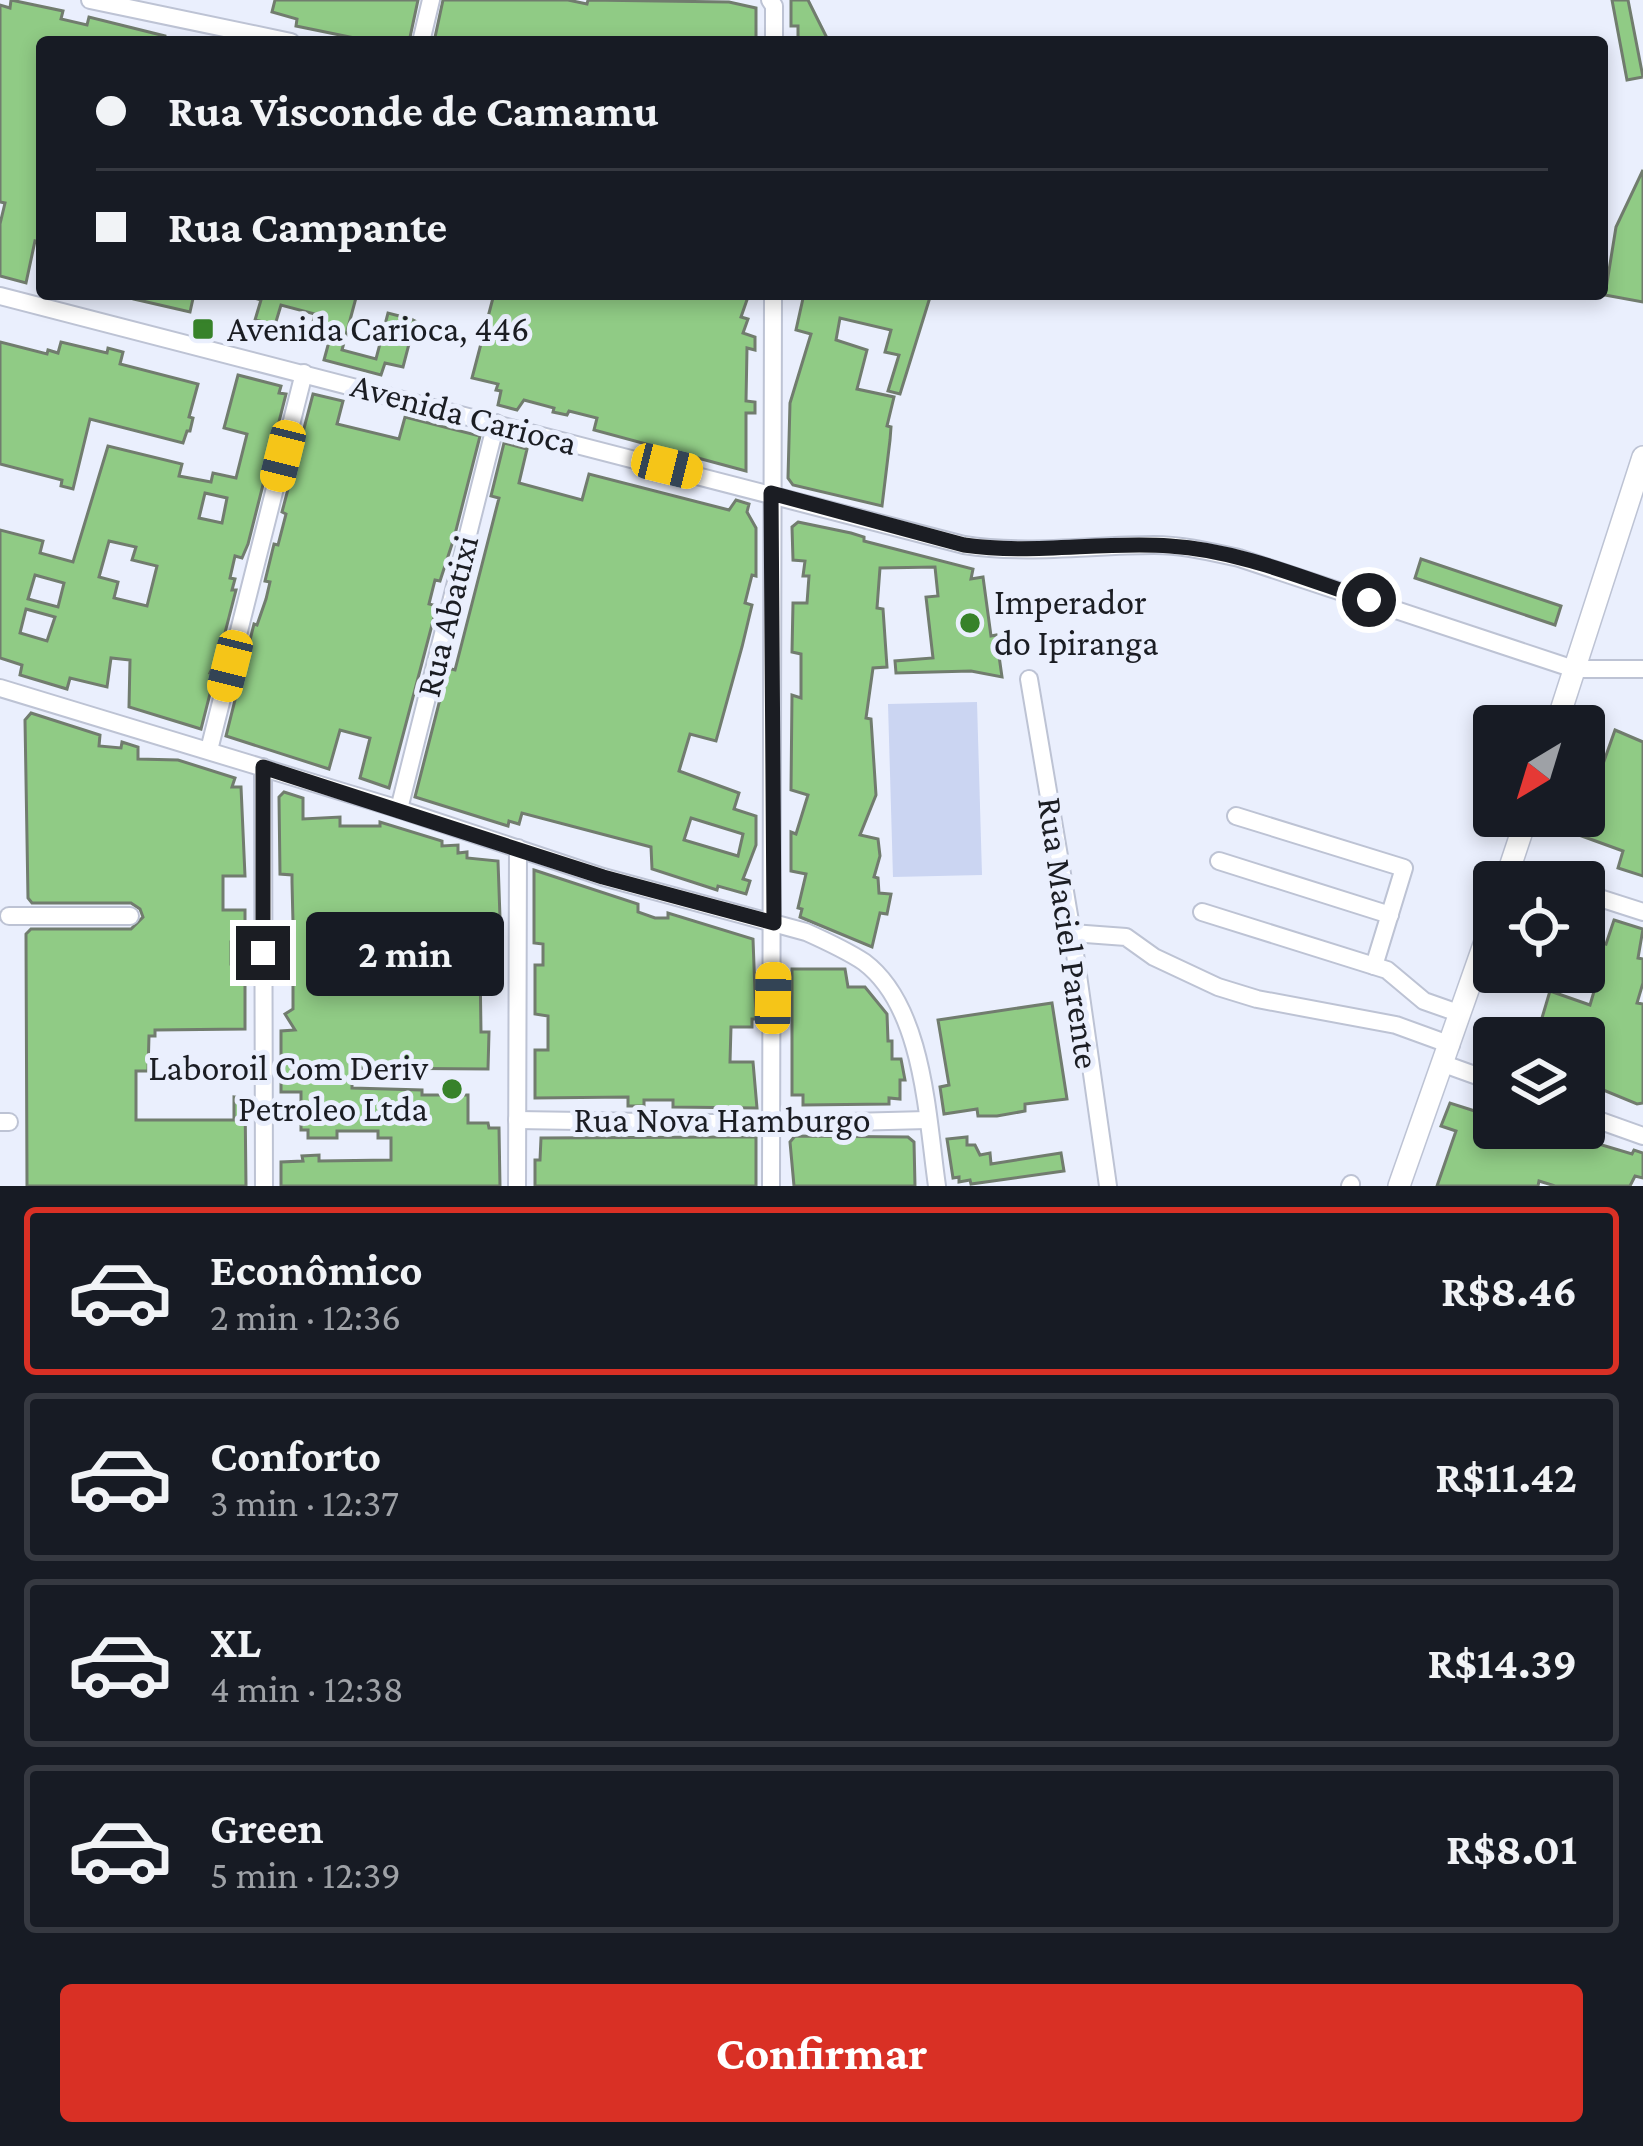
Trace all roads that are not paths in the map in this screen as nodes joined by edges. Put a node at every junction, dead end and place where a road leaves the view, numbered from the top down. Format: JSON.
{"nodes":[{"id":1,"x":90,"y":0,"type":"edge"},
{"id":2,"x":431,"y":0,"type":"edge"},
{"id":3,"x":772,"y":3,"type":"edge"},
{"id":4,"x":261,"y":36,"type":"edge"},
{"id":5,"x":422,"y":36,"type":"edge"},
{"id":6,"x":774,"y":36,"type":"edge"},
{"id":7,"x":0,"y":296,"type":"edge"},
{"id":8,"x":773,"y":300,"type":"edge"},
{"id":9,"x":304,"y":373,"type":"junction"},
{"id":10,"x":496,"y":423,"type":"junction"},
{"id":11,"x":1643,"y":457,"type":"edge"},
{"id":12,"x":771,"y":493,"type":"junction"},
{"id":13,"x":1574,"y":668,"type":"junction"},
{"id":14,"x":1643,"y":669,"type":"edge"},
{"id":15,"x":1029,"y":680,"type":"dead end"},
{"id":16,"x":0,"y":688,"type":"edge"},
{"id":17,"x":1563,"y":705,"type":"edge"},
{"id":18,"x":209,"y":749,"type":"junction"},
{"id":19,"x":263,"y":767,"type":"junction"},
{"id":20,"x":399,"y":808,"type":"junction"},
{"id":21,"x":1236,"y":816,"type":"dead end"},
{"id":22,"x":518,"y":848,"type":"junction"},
{"id":23,"x":1219,"y":860,"type":"dead end"},
{"id":24,"x":1605,"y":900,"type":"edge"},
{"id":25,"x":1202,"y":912,"type":"dead end"},
{"id":26,"x":1643,"y":912,"type":"edge"},
{"id":27,"x":1390,"y":915,"type":"junction"},
{"id":28,"x":9,"y":916,"type":"dead end"},
{"id":29,"x":130,"y":916,"type":"dead end"},
{"id":30,"x":774,"y":923,"type":"junction"},
{"id":31,"x":1072,"y":933,"type":"junction"},
{"id":32,"x":1374,"y":966,"type":"junction"},
{"id":33,"x":1473,"y":978,"type":"edge"},
{"id":34,"x":1461,"y":1014,"type":"junction"},
{"id":35,"x":1447,"y":1054,"type":"junction"},
{"id":36,"x":1473,"y":1069,"type":"edge"},
{"id":37,"x":517,"y":1120,"type":"junction"},
{"id":38,"x":927,"y":1120,"type":"junction"},
{"id":39,"x":1605,"y":1122,"type":"edge"},
{"id":40,"x":772,"y":1124,"type":"junction"},
{"id":41,"x":1643,"y":1136,"type":"edge"},
{"id":42,"x":265,"y":1186,"type":"edge"},
{"id":43,"x":517,"y":1186,"type":"edge"},
{"id":44,"x":771,"y":1186,"type":"edge"},
{"id":45,"x":937,"y":1186,"type":"edge"},
{"id":46,"x":1108,"y":1186,"type":"edge"},
{"id":47,"x":1400,"y":1186,"type":"edge"}],
"edges":[{"from":1,"to":4,"type":"street"},
{"from":2,"to":5,"type":"street"},
{"from":3,"to":6,"type":"street"},
{"from":7,"to":9,"type":"street","name":"Avenida Carioca"},
{"from":8,"to":12,"type":"street"},
{"from":9,"to":10,"type":"street","name":"Avenida Carioca"},
{"from":9,"to":18,"type":"street"},
{"from":10,"to":12,"type":"street","name":"Avenida Carioca"},
{"from":10,"to":20,"type":"street","name":"Rua Abatixi"},
{"from":11,"to":13,"type":"main road"},
{"from":12,"to":13,"type":"street","name":"Avenida Carioca"},
{"from":12,"to":30,"type":"street"},
{"from":13,"to":14,"type":"street","name":"Avenida Carioca"},
{"from":13,"to":17,"type":"main road"},
{"from":15,"to":31,"type":"street","name":"Rua Maciel Parente"},
{"from":16,"to":18,"type":"street"},
{"from":18,"to":19,"type":"street"},
{"from":19,"to":20,"type":"street"},
{"from":19,"to":42,"type":"street"},
{"from":20,"to":22,"type":"street"},
{"from":21,"to":27,"type":"street"},
{"from":22,"to":30,"type":"street"},
{"from":22,"to":37,"type":"street"},
{"from":23,"to":27,"type":"street"},
{"from":24,"to":26,"type":"street"},
{"from":25,"to":32,"type":"street"},
{"from":27,"to":32,"type":"street"},
{"from":28,"to":29,"type":"street"},
{"from":30,"to":38,"type":"street"},
{"from":30,"to":40,"type":"street"},
{"from":31,"to":35,"type":"street"},
{"from":31,"to":46,"type":"street","name":"Rua Maciel Parente"},
{"from":32,"to":34,"type":"street"},
{"from":33,"to":34,"type":"main road"},
{"from":34,"to":35,"type":"main road"},
{"from":35,"to":36,"type":"street"},
{"from":35,"to":47,"type":"main road"},
{"from":37,"to":40,"type":"street","name":"Rua Nova Hamburgo"},
{"from":37,"to":43,"type":"street"},
{"from":38,"to":40,"type":"street","name":"Rua Nova Hamburgo"},
{"from":38,"to":45,"type":"street"},
{"from":39,"to":41,"type":"street"},
{"from":40,"to":44,"type":"street"}]}
